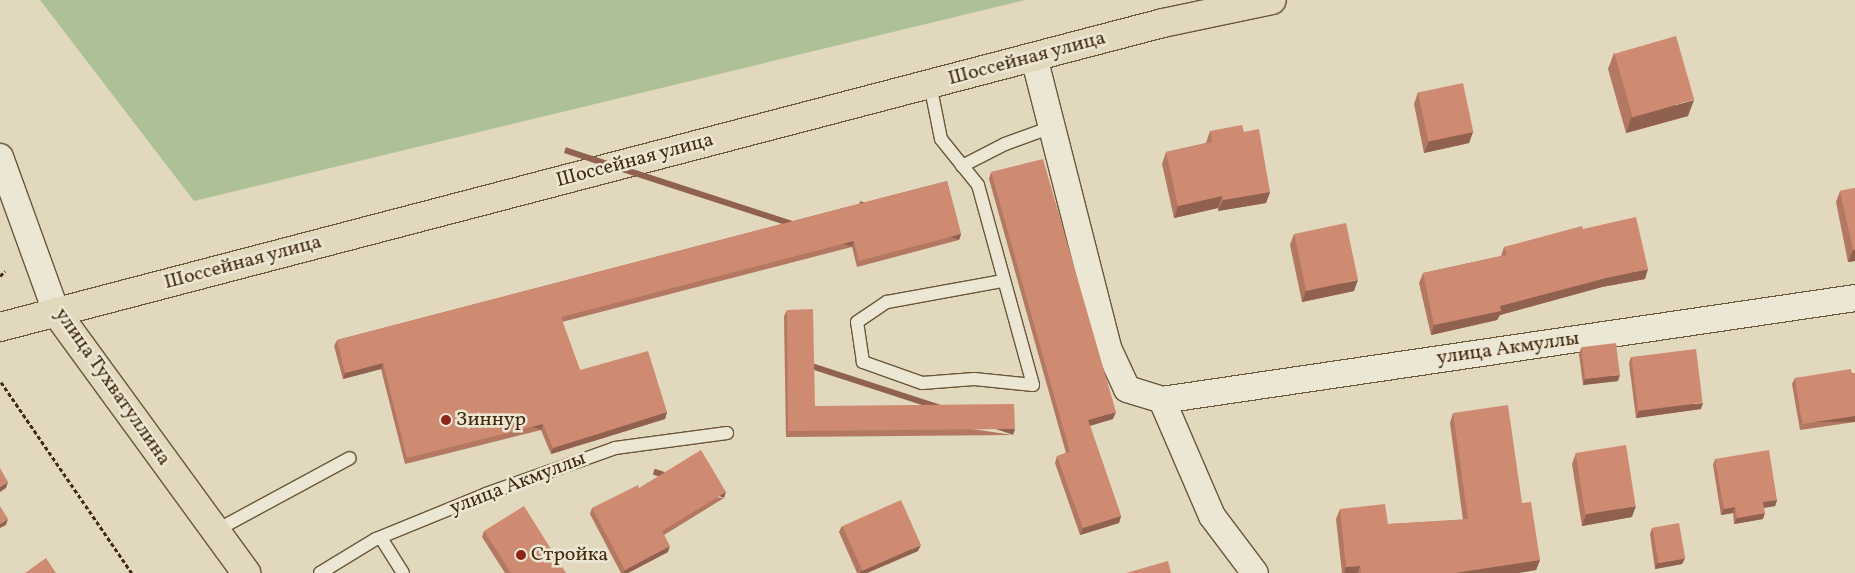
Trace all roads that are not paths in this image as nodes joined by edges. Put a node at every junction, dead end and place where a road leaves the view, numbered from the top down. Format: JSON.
{"nodes":[{"id":1,"x":1264,"y":1,"type":"edge"},
{"id":2,"x":1034,"y":57,"type":"junction"},
{"id":3,"x":930,"y":84,"type":"junction"},
{"id":4,"x":1052,"y":127,"type":"junction"},
{"id":5,"x":0,"y":157,"type":"edge"},
{"id":6,"x":962,"y":166,"type":"junction"},
{"id":7,"x":1003,"y":281,"type":"junction"},
{"id":8,"x":1855,"y":298,"type":"edge"},
{"id":9,"x":56,"y":312,"type":"junction"},
{"id":10,"x":0,"y":327,"type":"edge"},
{"id":11,"x":1162,"y":400,"type":"junction"},
{"id":12,"x":728,"y":433,"type":"dead end"},
{"id":13,"x":350,"y":458,"type":"dead end"},
{"id":14,"x":215,"y":531,"type":"junction"},
{"id":15,"x":381,"y":538,"type":"junction"},
{"id":16,"x":246,"y":573,"type":"edge"},
{"id":17,"x":320,"y":573,"type":"edge"},
{"id":18,"x":403,"y":573,"type":"edge"},
{"id":19,"x":1255,"y":573,"type":"edge"}],
"edges":[{"from":1,"to":2,"type":"main road","name":"Шоссейная улица"},
{"from":2,"to":3,"type":"main road","name":"Шоссейная улица"},
{"from":2,"to":4,"type":"street"},
{"from":3,"to":6,"type":"lane"},
{"from":3,"to":9,"type":"main road","name":"Шоссейная улица"},
{"from":4,"to":6,"type":"lane"},
{"from":4,"to":11,"type":"street"},
{"from":5,"to":9,"type":"street","name":"улица Тухватуллина"},
{"from":6,"to":7,"type":"lane"},
{"from":7,"to":7,"type":"lane"},
{"from":8,"to":11,"type":"street","name":"улица Акмуллы"},
{"from":9,"to":10,"type":"main road","name":"Шоссейная улица"},
{"from":9,"to":14,"type":"main road","name":"улица Тухватуллина"},
{"from":11,"to":19,"type":"street"},
{"from":12,"to":15,"type":"lane","name":"улица Акмуллы"},
{"from":13,"to":14,"type":"lane"},
{"from":14,"to":16,"type":"main road","name":"улица Тухватуллина"},
{"from":15,"to":17,"type":"lane","name":"улица Акмуллы"},
{"from":15,"to":18,"type":"lane"}]}
